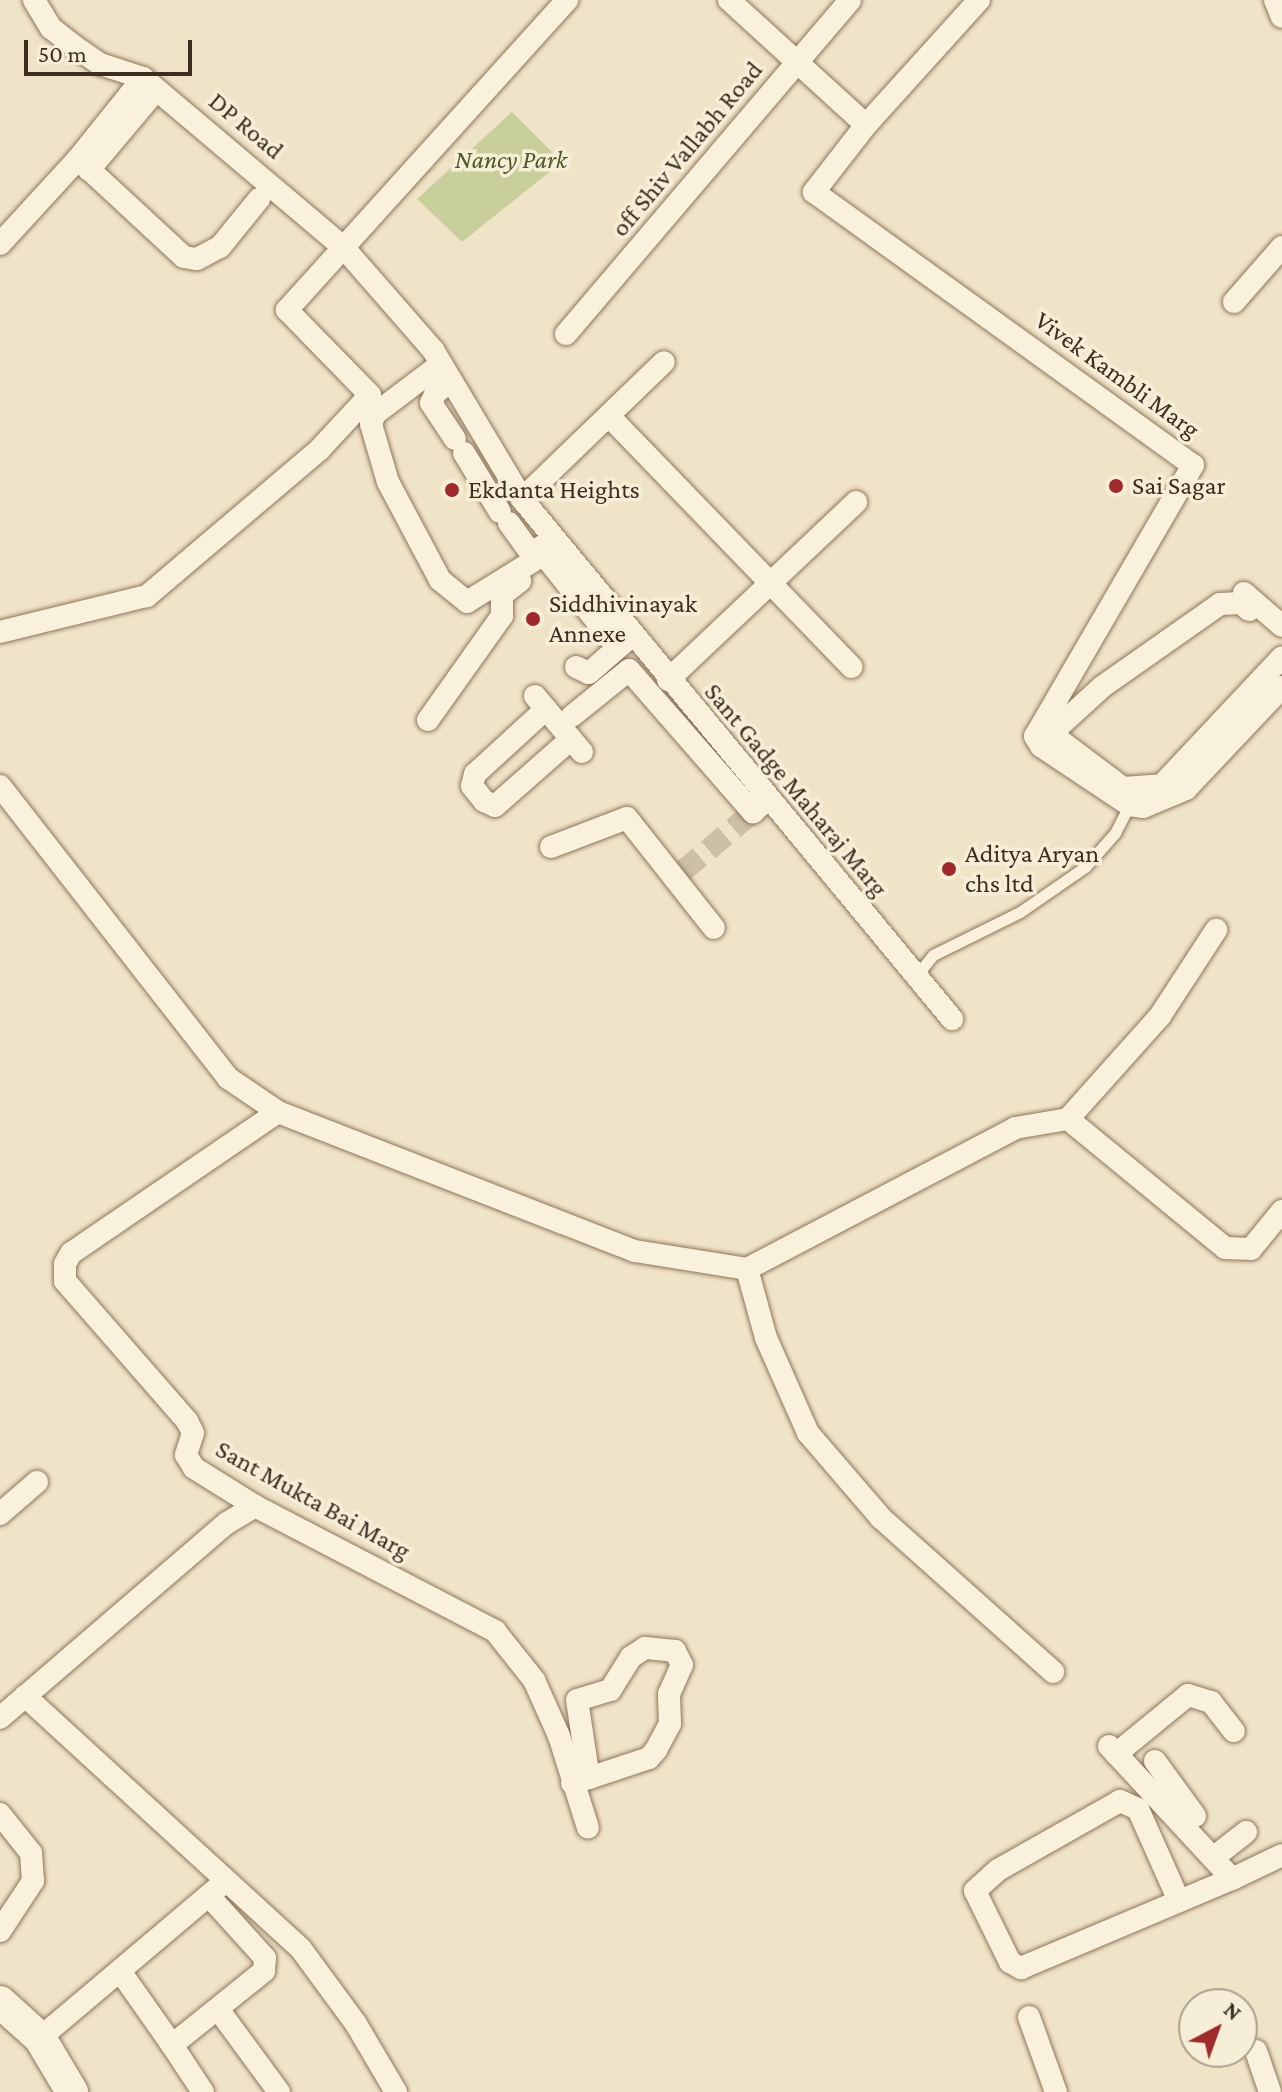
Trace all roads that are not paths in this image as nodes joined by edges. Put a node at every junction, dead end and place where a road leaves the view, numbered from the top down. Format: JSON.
{"nodes":[{"id":1,"x":34,"y":0,"type":"edge"},
{"id":2,"x":567,"y":0,"type":"edge"},
{"id":3,"x":729,"y":0,"type":"edge"},
{"id":4,"x":850,"y":0,"type":"edge"},
{"id":5,"x":979,"y":0,"type":"edge"},
{"id":6,"x":1275,"y":0,"type":"edge"},
{"id":7,"x":1282,"y":17,"type":"edge"},
{"id":8,"x":797,"y":62,"type":"junction"},
{"id":9,"x":151,"y":90,"type":"junction"},
{"id":10,"x":866,"y":125,"type":"junction"},
{"id":11,"x":212,"y":137,"type":"junction"},
{"id":12,"x":83,"y":164,"type":"junction"},
{"id":13,"x":0,"y":244,"type":"edge"},
{"id":14,"x":1282,"y":247,"type":"edge"},
{"id":15,"x":344,"y":248,"type":"junction"},
{"id":16,"x":1234,"y":302,"type":"dead end"},
{"id":17,"x":566,"y":334,"type":"dead end"},
{"id":18,"x":664,"y":362,"type":"dead end"},
{"id":19,"x":446,"y":373,"type":"junction"},
{"id":20,"x":609,"y":416,"type":"junction"},
{"id":21,"x":502,"y":467,"type":"junction"},
{"id":22,"x":482,"y":481,"type":"junction"},
{"id":23,"x":522,"y":499,"type":"junction"},
{"id":24,"x":856,"y":502,"type":"dead end"},
{"id":25,"x":556,"y":553,"type":"junction"},
{"id":26,"x":771,"y":585,"type":"junction"},
{"id":27,"x":1282,"y":626,"type":"edge"},
{"id":28,"x":0,"y":632,"type":"edge"},
{"id":29,"x":635,"y":646,"type":"junction"},
{"id":30,"x":1282,"y":657,"type":"edge"},
{"id":31,"x":576,"y":667,"type":"dead end"},
{"id":32,"x":851,"y":667,"type":"dead end"},
{"id":33,"x":629,"y":670,"type":"junction"},
{"id":34,"x":668,"y":680,"type":"junction"},
{"id":35,"x":1282,"y":687,"type":"edge"},
{"id":36,"x":1258,"y":698,"type":"junction"},
{"id":37,"x":550,"y":714,"type":"junction"},
{"id":38,"x":428,"y":720,"type":"dead end"},
{"id":39,"x":1215,"y":745,"type":"junction"},
{"id":40,"x":0,"y":786,"type":"edge"},
{"id":41,"x":767,"y":800,"type":"junction"},
{"id":42,"x":1129,"y":805,"type":"junction"},
{"id":43,"x":551,"y":847,"type":"dead end"},
{"id":44,"x":714,"y":928,"type":"dead end"},
{"id":45,"x":1216,"y":930,"type":"dead end"},
{"id":46,"x":915,"y":976,"type":"junction"},
{"id":47,"x":952,"y":1019,"type":"dead end"},
{"id":48,"x":278,"y":1112,"type":"junction"},
{"id":49,"x":1068,"y":1119,"type":"junction"},
{"id":50,"x":1282,"y":1211,"type":"edge"},
{"id":51,"x":747,"y":1269,"type":"junction"},
{"id":52,"x":37,"y":1482,"type":"dead end"},
{"id":53,"x":255,"y":1506,"type":"junction"},
{"id":54,"x":0,"y":1514,"type":"edge"},
{"id":55,"x":1053,"y":1672,"type":"dead end"},
{"id":56,"x":25,"y":1696,"type":"junction"},
{"id":57,"x":0,"y":1718,"type":"edge"},
{"id":58,"x":1234,"y":1731,"type":"dead end"},
{"id":59,"x":1155,"y":1761,"type":"dead end"},
{"id":60,"x":581,"y":1780,"type":"junction"},
{"id":61,"x":1173,"y":1802,"type":"junction"},
{"id":62,"x":0,"y":1814,"type":"edge"},
{"id":63,"x":1195,"y":1816,"type":"dead end"},
{"id":64,"x":588,"y":1828,"type":"dead end"},
{"id":65,"x":1246,"y":1832,"type":"dead end"},
{"id":66,"x":1282,"y":1855,"type":"edge"},
{"id":67,"x":1213,"y":1858,"type":"junction"},
{"id":68,"x":1232,"y":1879,"type":"junction"},
{"id":69,"x":227,"y":1881,"type":"junction"},
{"id":70,"x":209,"y":1896,"type":"junction"},
{"id":71,"x":1179,"y":1901,"type":"junction"},
{"id":72,"x":0,"y":1931,"type":"edge"},
{"id":73,"x":120,"y":1971,"type":"junction"},
{"id":74,"x":0,"y":2002,"type":"edge"},
{"id":75,"x":218,"y":2009,"type":"junction"},
{"id":76,"x":1029,"y":2017,"type":"dead end"},
{"id":77,"x":40,"y":2038,"type":"junction"},
{"id":78,"x":172,"y":2045,"type":"junction"},
{"id":79,"x":1258,"y":2057,"type":"edge"},
{"id":80,"x":72,"y":2092,"type":"edge"},
{"id":81,"x":203,"y":2092,"type":"edge"},
{"id":82,"x":279,"y":2092,"type":"edge"},
{"id":83,"x":396,"y":2092,"type":"edge"},
{"id":84,"x":1056,"y":2092,"type":"edge"},
{"id":85,"x":1270,"y":2092,"type":"edge"}],
"edges":[{"from":1,"to":9,"type":"street","name":"DP Road"},
{"from":2,"to":15,"type":"street"},
{"from":3,"to":8,"type":"street"},
{"from":4,"to":8,"type":"street","name":"off Shiv Vallabh Road"},
{"from":5,"to":10,"type":"street","name":"Vivek Kambli Marg"},
{"from":6,"to":7,"type":"street"},
{"from":8,"to":10,"type":"street"},
{"from":8,"to":17,"type":"street","name":"off Shiv Vallabh Road"},
{"from":9,"to":11,"type":"street","name":"DP Road"},
{"from":9,"to":12,"type":"street"},
{"from":10,"to":42,"type":"street","name":"Vivek Kambli Marg"},
{"from":11,"to":12,"type":"street"},
{"from":11,"to":15,"type":"street","name":"DP Road"},
{"from":12,"to":13,"type":"street"},
{"from":14,"to":16,"type":"street"},
{"from":15,"to":19,"type":"street","name":"Sant Gadge Maharaj Marg"},
{"from":15,"to":28,"type":"street"},
{"from":18,"to":20,"type":"street"},
{"from":19,"to":21,"type":"street","name":"Sant Gadge Maharaj Marg"},
{"from":19,"to":22,"type":"street"},
{"from":19,"to":25,"type":"street"},
{"from":20,"to":23,"type":"street"},
{"from":20,"to":26,"type":"street"},
{"from":21,"to":22,"type":"street"},
{"from":21,"to":23,"type":"street","name":"Sant Gadge Maharaj Marg"},
{"from":22,"to":25,"type":"street"},
{"from":23,"to":25,"type":"street","name":"Sant Gadge Maharaj Marg"},
{"from":24,"to":26,"type":"street"},
{"from":25,"to":29,"type":"street","name":"Sant Gadge Maharaj Marg"},
{"from":25,"to":38,"type":"street"},
{"from":26,"to":32,"type":"street"},
{"from":26,"to":34,"type":"street"},
{"from":27,"to":39,"type":"street"},
{"from":29,"to":31,"type":"street"},
{"from":29,"to":33,"type":"street"},
{"from":29,"to":34,"type":"street","name":"Sant Gadge Maharaj Marg"},
{"from":29,"to":37,"type":"street"},
{"from":30,"to":36,"type":"street"},
{"from":33,"to":37,"type":"street"},
{"from":33,"to":41,"type":"street"},
{"from":34,"to":41,"type":"street","name":"Sant Gadge Maharaj Marg"},
{"from":35,"to":36,"type":"street"},
{"from":36,"to":39,"type":"street"},
{"from":37,"to":37,"type":"street"},
{"from":39,"to":42,"type":"street"},
{"from":40,"to":48,"type":"street"},
{"from":41,"to":46,"type":"street","name":"Sant Gadge Maharaj Marg"},
{"from":42,"to":46,"type":"lane"},
{"from":43,"to":44,"type":"street"},
{"from":45,"to":49,"type":"street"},
{"from":46,"to":47,"type":"street","name":"Sant Gadge Maharaj Marg"},
{"from":48,"to":51,"type":"street"},
{"from":48,"to":53,"type":"street","name":"Sant Mukta Bai Marg"},
{"from":49,"to":50,"type":"street"},
{"from":49,"to":51,"type":"street"},
{"from":51,"to":55,"type":"street"},
{"from":52,"to":54,"type":"street"},
{"from":53,"to":56,"type":"street"},
{"from":53,"to":60,"type":"street","name":"Sant Mukta Bai Marg"},
{"from":56,"to":57,"type":"street"},
{"from":56,"to":69,"type":"street"},
{"from":58,"to":61,"type":"street"},
{"from":59,"to":61,"type":"street"},
{"from":60,"to":60,"type":"street"},
{"from":60,"to":64,"type":"street","name":"Sant Mukta Bai Marg"},
{"from":61,"to":63,"type":"street"},
{"from":61,"to":67,"type":"street"},
{"from":62,"to":72,"type":"street"},
{"from":65,"to":67,"type":"street"},
{"from":66,"to":68,"type":"street"},
{"from":67,"to":68,"type":"street"},
{"from":68,"to":71,"type":"street"},
{"from":69,"to":70,"type":"street"},
{"from":69,"to":83,"type":"street"},
{"from":70,"to":73,"type":"street"},
{"from":70,"to":75,"type":"street"},
{"from":71,"to":71,"type":"street"},
{"from":73,"to":77,"type":"street"},
{"from":73,"to":78,"type":"street"},
{"from":74,"to":77,"type":"street"},
{"from":75,"to":78,"type":"street"},
{"from":75,"to":82,"type":"street"},
{"from":76,"to":84,"type":"street"},
{"from":77,"to":80,"type":"street"},
{"from":78,"to":81,"type":"street"},
{"from":79,"to":85,"type":"street"}]}
